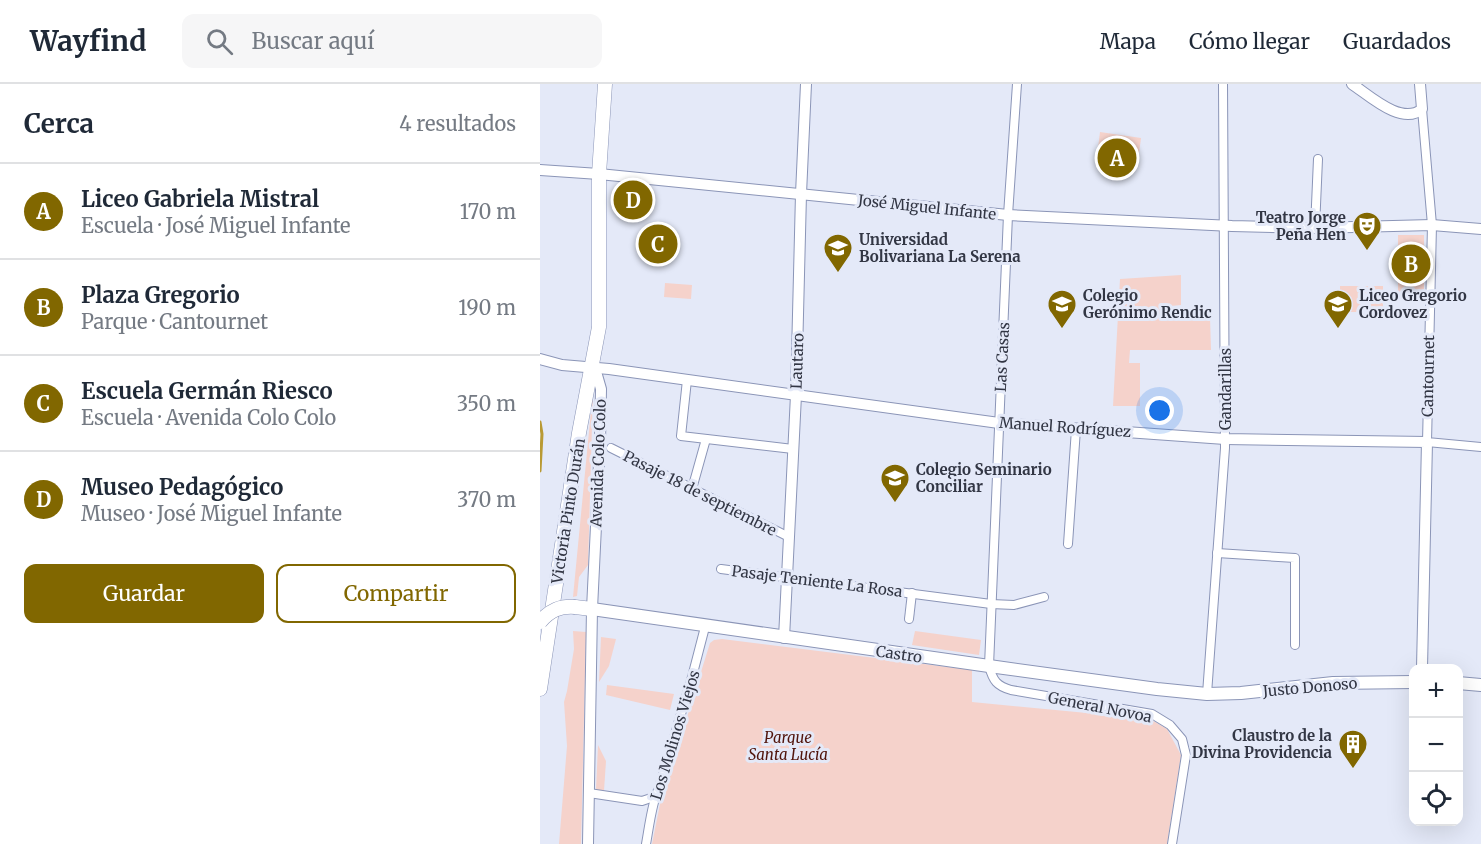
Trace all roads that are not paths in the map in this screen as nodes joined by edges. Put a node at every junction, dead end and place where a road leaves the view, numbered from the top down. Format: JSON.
{"nodes":[{"id":1,"x":604,"y":84,"type":"edge"},
{"id":2,"x":806,"y":84,"type":"edge"},
{"id":3,"x":1017,"y":84,"type":"edge"},
{"id":4,"x":1223,"y":84,"type":"edge"},
{"id":5,"x":1352,"y":84,"type":"edge"},
{"id":6,"x":1420,"y":84,"type":"edge"},
{"id":7,"x":1422,"y":109,"type":"junction"},
{"id":8,"x":1318,"y":159,"type":"dead end"},
{"id":9,"x":540,"y":170,"type":"edge"},
{"id":10,"x":599,"y":174,"type":"junction"},
{"id":11,"x":801,"y":194,"type":"junction"},
{"id":12,"x":1008,"y":215,"type":"junction"},
{"id":13,"x":1432,"y":225,"type":"junction"},
{"id":14,"x":1224,"y":226,"type":"junction"},
{"id":15,"x":1315,"y":228,"type":"junction"},
{"id":16,"x":1481,"y":229,"type":"edge"},
{"id":17,"x":540,"y":359,"type":"edge"},
{"id":18,"x":592,"y":368,"type":"junction"},
{"id":19,"x":687,"y":380,"type":"junction"},
{"id":20,"x":796,"y":395,"type":"junction"},
{"id":21,"x":999,"y":423,"type":"junction"},
{"id":22,"x":1076,"y":429,"type":"junction"},
{"id":23,"x":706,"y":439,"type":"junction"},
{"id":24,"x":1225,"y":439,"type":"junction"},
{"id":25,"x":1426,"y":442,"type":"junction"},
{"id":26,"x":1481,"y":447,"type":"edge"},
{"id":27,"x":611,"y":448,"type":"dead end"},
{"id":28,"x":793,"y":449,"type":"junction"},
{"id":29,"x":692,"y":489,"type":"junction"},
{"id":30,"x":789,"y":537,"type":"junction"},
{"id":31,"x":1068,"y":544,"type":"dead end"},
{"id":32,"x":1217,"y":553,"type":"junction"},
{"id":33,"x":721,"y":569,"type":"dead end"},
{"id":34,"x":787,"y":577,"type":"junction"},
{"id":35,"x":912,"y":593,"type":"junction"},
{"id":36,"x":1044,"y":597,"type":"dead end"},
{"id":37,"x":991,"y":604,"type":"junction"},
{"id":38,"x":592,"y":609,"type":"junction"},
{"id":39,"x":909,"y":619,"type":"dead end"},
{"id":40,"x":540,"y":622,"type":"edge"},
{"id":41,"x":705,"y":627,"type":"junction"},
{"id":42,"x":784,"y":638,"type":"junction"},
{"id":43,"x":1295,"y":645,"type":"dead end"},
{"id":44,"x":1422,"y":664,"type":"edge"},
{"id":45,"x":988,"y":666,"type":"junction"},
{"id":46,"x":1409,"y":682,"type":"edge"},
{"id":47,"x":1463,"y":683,"type":"edge"},
{"id":48,"x":1481,"y":685,"type":"edge"},
{"id":49,"x":540,"y":689,"type":"edge"},
{"id":50,"x":1208,"y":694,"type":"junction"},
{"id":51,"x":589,"y":793,"type":"junction"},
{"id":52,"x":654,"y":797,"type":"junction"},
{"id":53,"x":588,"y":844,"type":"edge"},
{"id":54,"x":646,"y":844,"type":"edge"},
{"id":55,"x":1172,"y":844,"type":"edge"}],
"edges":[{"from":1,"to":10,"type":"main road","name":"Avenida Colo Colo"},
{"from":2,"to":11,"type":"street","name":"Lautaro"},
{"from":3,"to":12,"type":"street","name":"Las Casas"},
{"from":4,"to":14,"type":"street","name":"Gandarillas"},
{"from":5,"to":7,"type":"street"},
{"from":6,"to":7,"type":"street","name":"Cantournet"},
{"from":7,"to":13,"type":"street","name":"Cantournet"},
{"from":8,"to":15,"type":"street"},
{"from":9,"to":10,"type":"street","name":"José Miguel Infante"},
{"from":10,"to":11,"type":"street","name":"José Miguel Infante"},
{"from":10,"to":18,"type":"main road","name":"Avenida Colo Colo"},
{"from":11,"to":12,"type":"street","name":"José Miguel Infante"},
{"from":11,"to":20,"type":"street","name":"Lautaro"},
{"from":12,"to":14,"type":"street","name":"José Miguel Infante"},
{"from":12,"to":21,"type":"street","name":"Las Casas"},
{"from":13,"to":15,"type":"street","name":"José Miguel Infante"},
{"from":13,"to":16,"type":"street","name":"José Miguel Infante"},
{"from":13,"to":25,"type":"street","name":"Cantournet"},
{"from":14,"to":15,"type":"street","name":"José Miguel Infante"},
{"from":14,"to":24,"type":"street","name":"Gandarillas"},
{"from":17,"to":18,"type":"street","name":"Manuel Rodríguez"},
{"from":18,"to":19,"type":"street","name":"Manuel Rodríguez"},
{"from":18,"to":38,"type":"street","name":"Avenida Colo Colo"},
{"from":18,"to":49,"type":"main road","name":"Victoria Pinto Durán"},
{"from":19,"to":20,"type":"street","name":"Manuel Rodríguez"},
{"from":19,"to":23,"type":"street"},
{"from":20,"to":21,"type":"street","name":"Manuel Rodríguez"},
{"from":20,"to":28,"type":"street","name":"Lautaro"},
{"from":21,"to":22,"type":"street","name":"Manuel Rodríguez"},
{"from":21,"to":37,"type":"street","name":"Las Casas"},
{"from":22,"to":24,"type":"street","name":"Manuel Rodríguez"},
{"from":22,"to":31,"type":"street"},
{"from":23,"to":28,"type":"street"},
{"from":23,"to":29,"type":"street"},
{"from":24,"to":25,"type":"street","name":"Manuel Rodríguez"},
{"from":24,"to":32,"type":"street","name":"Gandarillas"},
{"from":25,"to":26,"type":"street","name":"Manuel Rodríguez"},
{"from":25,"to":44,"type":"street","name":"Cantournet"},
{"from":27,"to":29,"type":"street","name":"Pasaje 18 de septiembre"},
{"from":28,"to":30,"type":"street","name":"Lautaro"},
{"from":29,"to":30,"type":"street","name":"Pasaje 18 de septiembre"},
{"from":30,"to":34,"type":"street","name":"Lautaro"},
{"from":32,"to":43,"type":"street"},
{"from":32,"to":50,"type":"street","name":"Gandarillas"},
{"from":33,"to":34,"type":"street","name":"Pasaje Teniente La Rosa"},
{"from":34,"to":35,"type":"street","name":"Pasaje Teniente La Rosa"},
{"from":34,"to":42,"type":"street","name":"Lautaro"},
{"from":35,"to":37,"type":"street","name":"Pasaje Teniente La Rosa"},
{"from":35,"to":39,"type":"street","name":"Pasaje Teniente La Rosa"},
{"from":36,"to":37,"type":"street","name":"Pasaje Teniente La Rosa"},
{"from":37,"to":45,"type":"street","name":"Las Casas"},
{"from":38,"to":40,"type":"main road","bridge":true},
{"from":38,"to":41,"type":"main road","name":"Castro"},
{"from":38,"to":51,"type":"street","name":"Avenida Colo Colo"},
{"from":41,"to":42,"type":"main road","name":"Castro"},
{"from":41,"to":52,"type":"street","name":"Los Molinos Viejos"},
{"from":42,"to":45,"type":"main road","name":"Castro"},
{"from":45,"to":50,"type":"main road","name":"Castro"},
{"from":45,"to":55,"type":"street","name":"General Novoa"},
{"from":46,"to":50,"type":"main road","name":"Justo Donoso"},
{"from":47,"to":48,"type":"main road"},
{"from":51,"to":52,"type":"street"},
{"from":51,"to":53,"type":"street","name":"Avenida Colo Colo"},
{"from":52,"to":54,"type":"street","name":"Los Molinos Viejos"}]}
